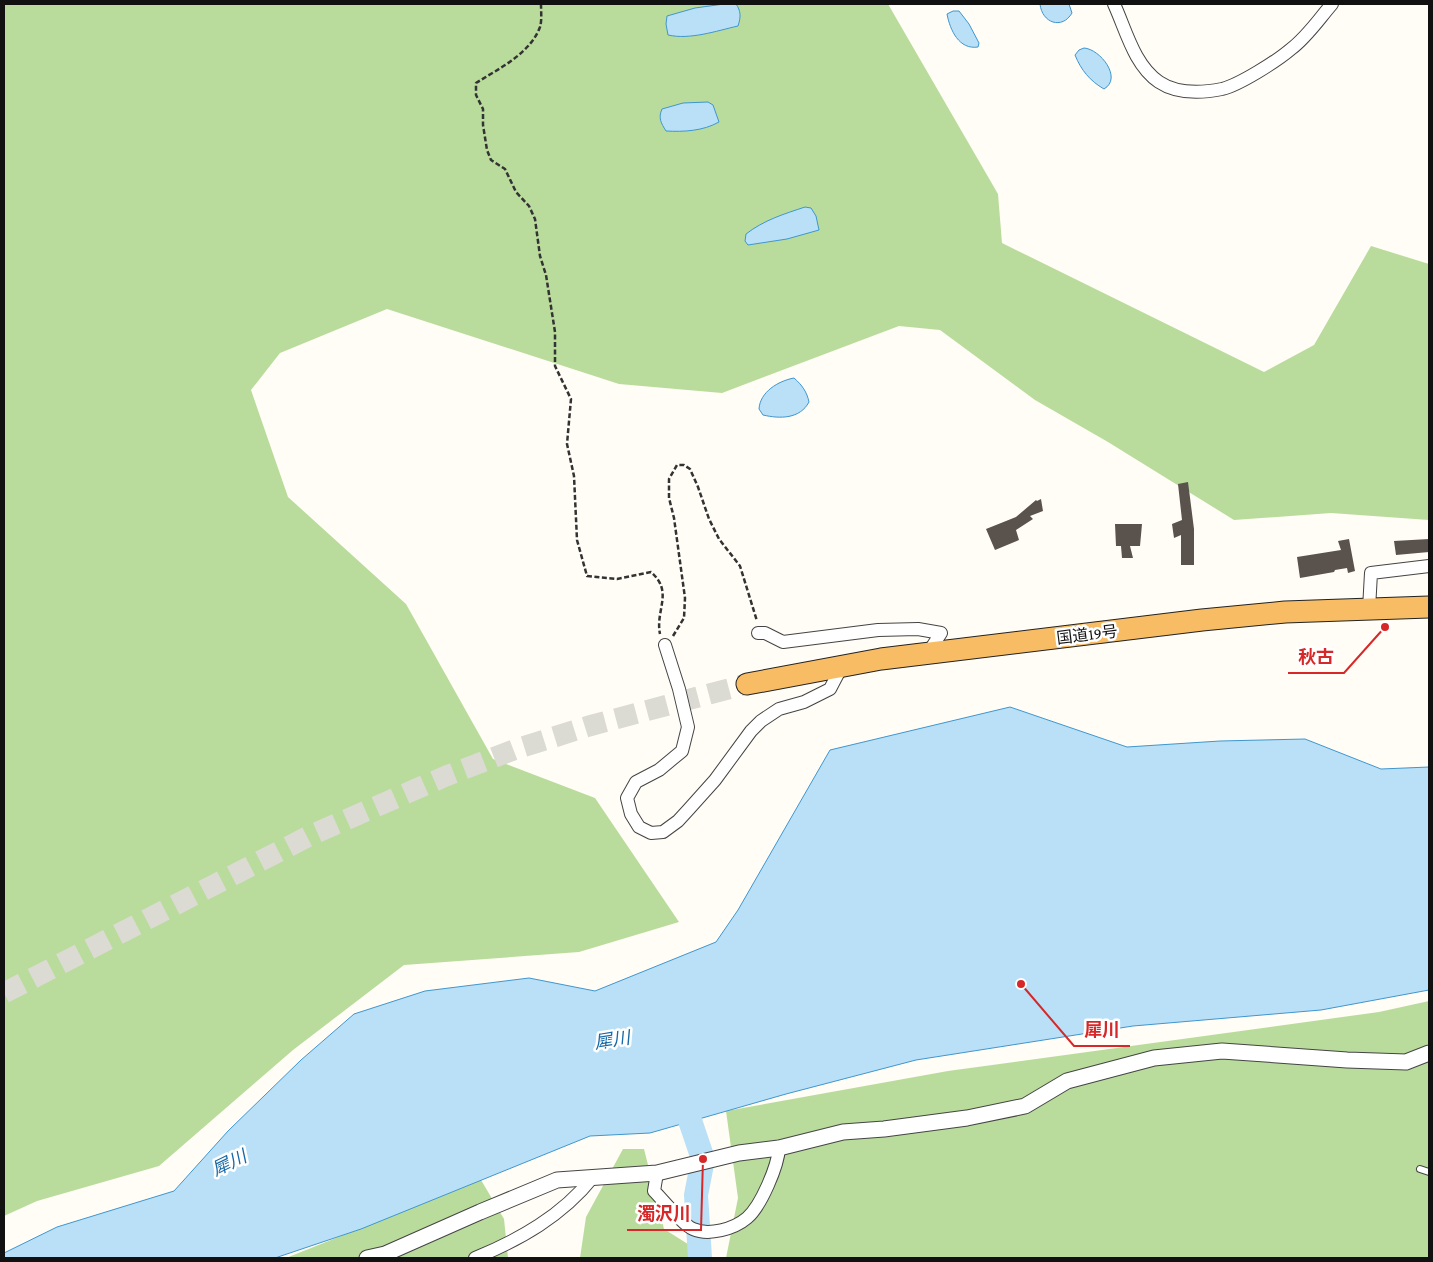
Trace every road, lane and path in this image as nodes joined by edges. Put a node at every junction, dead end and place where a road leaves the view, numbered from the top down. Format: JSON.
{"nodes":[{"id":1,"x":541,"y":4,"type":"edge"},
{"id":2,"x":1114,"y":4,"type":"edge"},
{"id":3,"x":1332,"y":4,"type":"edge"},
{"id":4,"x":1429,"y":566,"type":"edge"},
{"id":5,"x":1429,"y":607,"type":"edge"},
{"id":6,"x":1369,"y":609,"type":"junction"},
{"id":7,"x":758,"y":633,"type":"joint"},
{"id":8,"x":665,"y":645,"type":"junction"},
{"id":9,"x":928,"y":653,"type":"junction"},
{"id":10,"x":842,"y":666,"type":"junction"},
{"id":11,"x":748,"y":684,"type":"tunnel mouth"},
{"id":12,"x":1429,"y":1053,"type":"edge"},
{"id":13,"x":779,"y":1148,"type":"junction"},
{"id":14,"x":1420,"y":1169,"type":"dead end"},
{"id":15,"x":1429,"y":1172,"type":"edge"},
{"id":16,"x":657,"y":1173,"type":"junction"},
{"id":17,"x":593,"y":1177,"type":"junction"},
{"id":18,"x":367,"y":1258,"type":"edge"},
{"id":19,"x":475,"y":1258,"type":"edge"}],
"edges":[{"from":1,"to":8,"type":"path"},
{"from":2,"to":3,"type":"street"},
{"from":4,"to":6,"type":"street"},
{"from":5,"to":6,"type":"highway","name":"国道19号"},
{"from":6,"to":9,"type":"highway","name":"国道19号"},
{"from":7,"to":8,"type":"path"},
{"from":7,"to":9,"type":"street"},
{"from":8,"to":10,"type":"street"},
{"from":9,"to":10,"type":"highway","name":"国道19号"},
{"from":10,"to":11,"type":"highway","name":"国道19号"},
{"from":12,"to":13,"type":"street"},
{"from":13,"to":16,"type":"street"},
{"from":13,"to":16,"type":"street"},
{"from":14,"to":15,"type":"lane"},
{"from":16,"to":17,"type":"street"},
{"from":17,"to":18,"type":"street"},
{"from":17,"to":19,"type":"street"}]}
